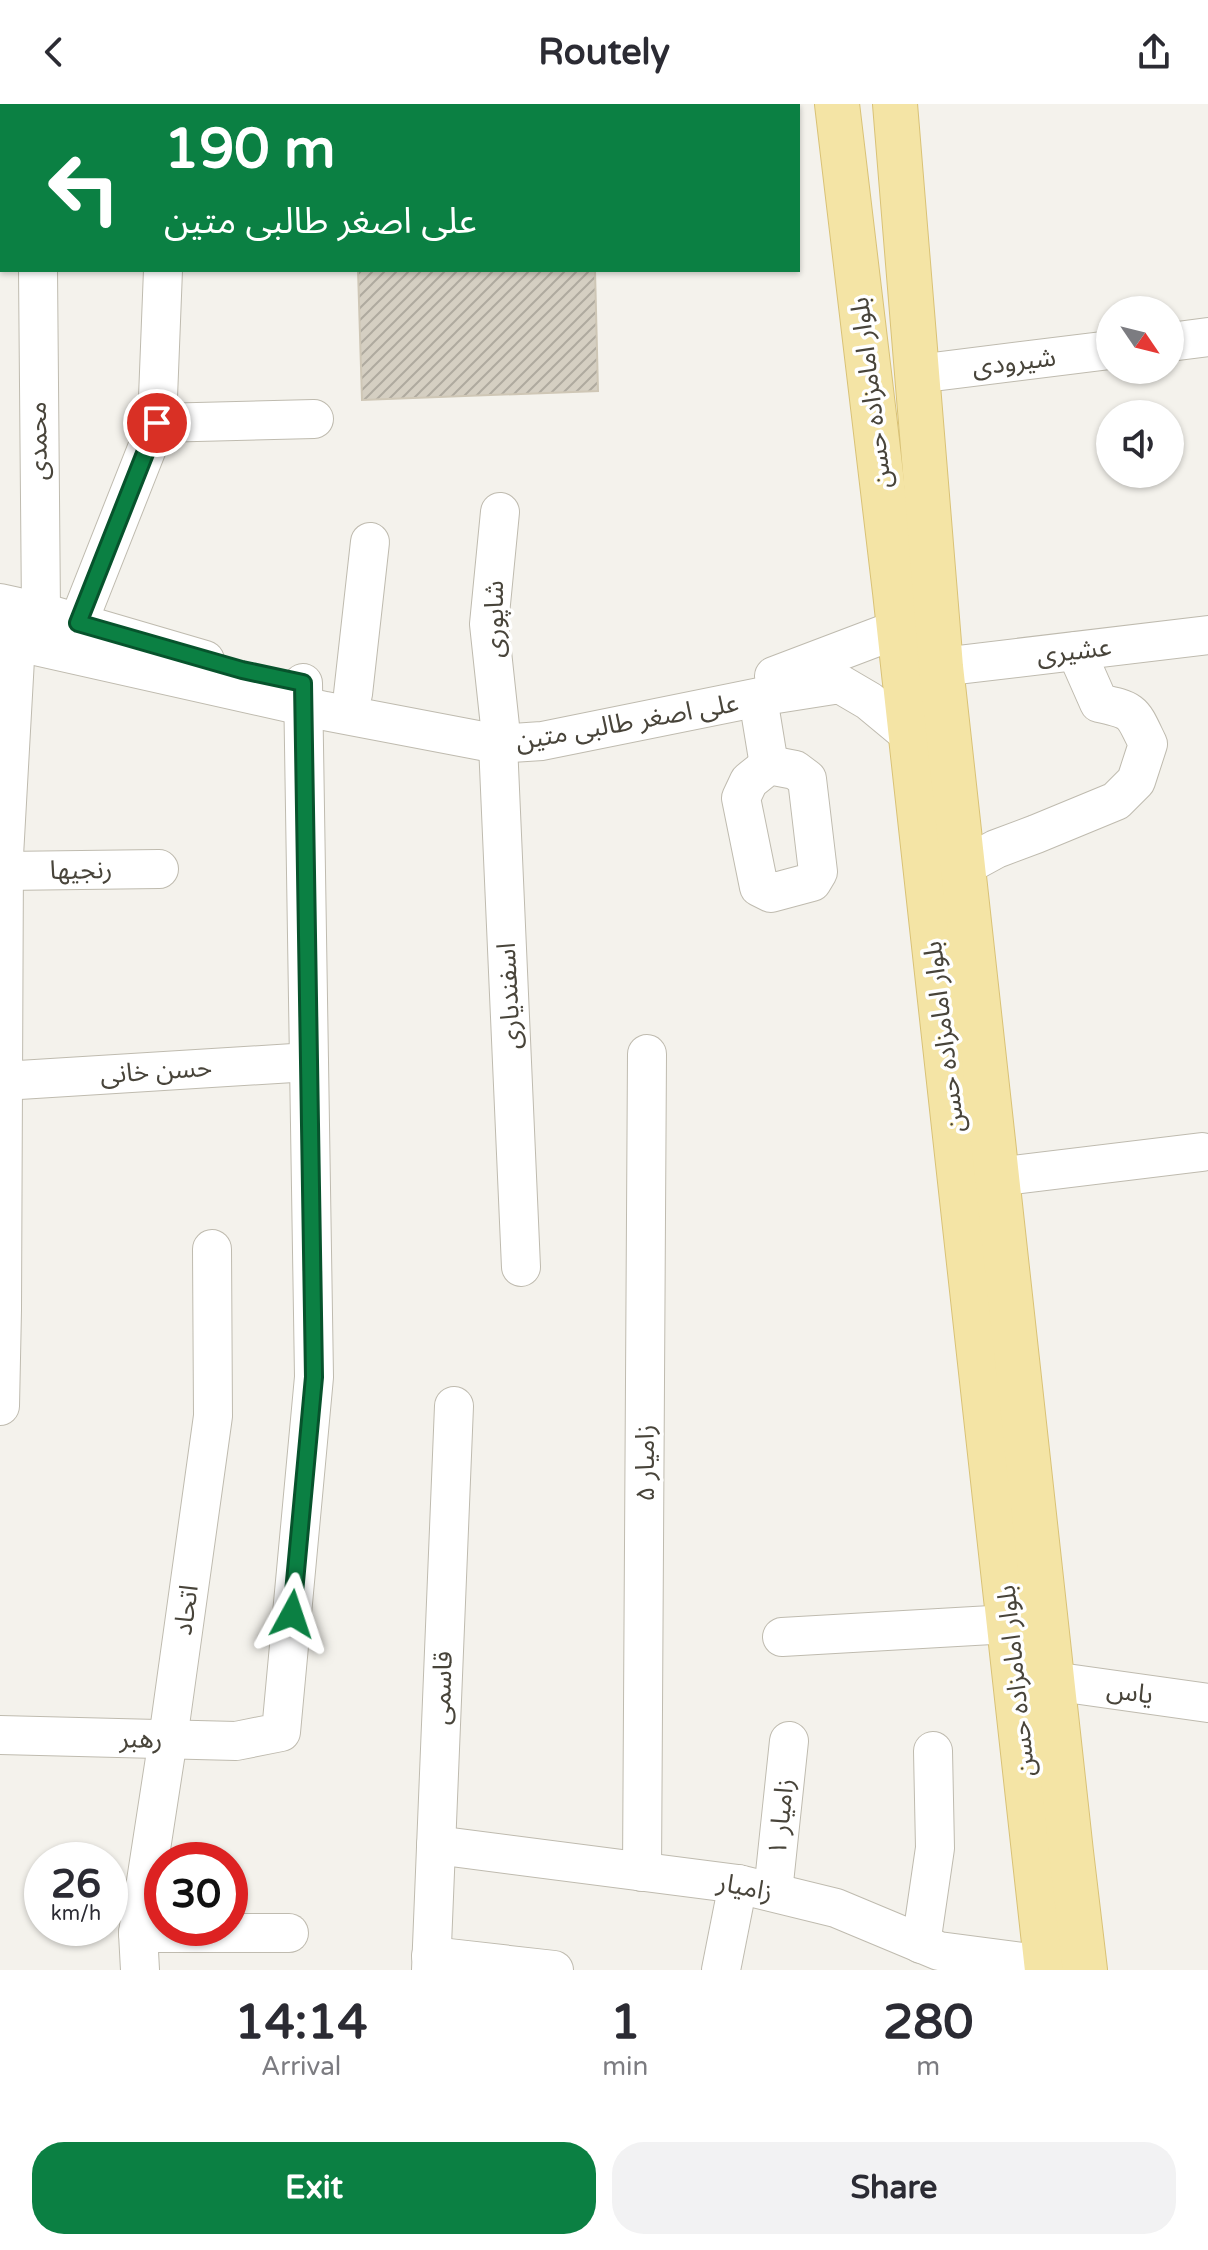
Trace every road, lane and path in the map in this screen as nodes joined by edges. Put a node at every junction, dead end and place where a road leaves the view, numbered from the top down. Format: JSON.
{"nodes":[{"id":1,"x":837,"y":104,"type":"edge"},
{"id":2,"x":895,"y":104,"type":"edge"},
{"id":3,"x":38,"y":272,"type":"edge"},
{"id":4,"x":163,"y":272,"type":"edge"},
{"id":5,"x":1208,"y":337,"type":"edge"},
{"id":6,"x":1184,"y":340,"type":"edge"},
{"id":7,"x":1096,"y":352,"type":"edge"},
{"id":8,"x":917,"y":374,"type":"junction"},
{"id":9,"x":314,"y":419,"type":"dead end"},
{"id":10,"x":157,"y":423,"type":"junction"},
{"id":11,"x":500,"y":512,"type":"dead end"},
{"id":12,"x":370,"y":542,"type":"dead end"},
{"id":13,"x":0,"y":603,"type":"edge"},
{"id":14,"x":41,"y":612,"type":"junction"},
{"id":15,"x":898,"y":629,"type":"junction"},
{"id":16,"x":1208,"y":635,"type":"edge"},
{"id":17,"x":75,"y":638,"type":"junction"},
{"id":18,"x":8,"y":639,"type":"edge"},
{"id":19,"x":1076,"y":651,"type":"junction"},
{"id":20,"x":941,"y":667,"type":"junction"},
{"id":21,"x":353,"y":694,"type":"junction"},
{"id":22,"x":303,"y":695,"type":"junction"},
{"id":23,"x":758,"y":698,"type":"junction"},
{"id":24,"x":499,"y":735,"type":"junction"},
{"id":25,"x":910,"y":735,"type":"junction"},
{"id":26,"x":769,"y":765,"type":"dead end"},
{"id":27,"x":3,"y":861,"type":"edge"},
{"id":28,"x":963,"y":867,"type":"junction"},
{"id":29,"x":159,"y":869,"type":"dead end"},
{"id":30,"x":647,"y":1054,"type":"dead end"},
{"id":31,"x":309,"y":1062,"type":"junction"},
{"id":32,"x":3,"y":1081,"type":"junction"},
{"id":33,"x":2,"y":1146,"type":"edge"},
{"id":34,"x":1202,"y":1152,"type":"dead end"},
{"id":35,"x":997,"y":1177,"type":"junction"},
{"id":36,"x":212,"y":1249,"type":"dead end"},
{"id":37,"x":521,"y":1267,"type":"dead end"},
{"id":38,"x":0,"y":1406,"type":"edge"},
{"id":39,"x":454,"y":1406,"type":"dead end"},
{"id":40,"x":1017,"y":1529,"type":"junction"},
{"id":41,"x":1009,"y":1624,"type":"junction"},
{"id":42,"x":782,"y":1637,"type":"dead end"},
{"id":43,"x":1052,"y":1681,"type":"junction"},
{"id":44,"x":1208,"y":1703,"type":"edge"},
{"id":45,"x":0,"y":1735,"type":"edge"},
{"id":46,"x":168,"y":1739,"type":"junction"},
{"id":47,"x":789,"y":1741,"type":"dead end"},
{"id":48,"x":933,"y":1751,"type":"dead end"},
{"id":49,"x":436,"y":1845,"type":"junction"},
{"id":50,"x":642,"y":1872,"type":"junction"},
{"id":51,"x":756,"y":1888,"type":"junction"},
{"id":52,"x":138,"y":1933,"type":"junction"},
{"id":53,"x":289,"y":1933,"type":"dead end"},
{"id":54,"x":921,"y":1944,"type":"junction"},
{"id":55,"x":431,"y":1963,"type":"edge"},
{"id":56,"x":1059,"y":1968,"type":"edge"},
{"id":57,"x":140,"y":1970,"type":"edge"},
{"id":58,"x":554,"y":1970,"type":"edge"},
{"id":59,"x":721,"y":1970,"type":"edge"}],
"edges":[{"from":1,"to":15,"type":"main road","name":"بلوار امامزاده حسن"},
{"from":2,"to":8,"type":"main road","name":"بلوار امامزاده حسن"},
{"from":3,"to":14,"type":"street","name":"محمدی"},
{"from":4,"to":10,"type":"street"},
{"from":5,"to":6,"type":"street"},
{"from":7,"to":8,"type":"street","name":"شیرودی"},
{"from":8,"to":20,"type":"main road","name":"بلوار امامزاده حسن"},
{"from":9,"to":10,"type":"street"},
{"from":10,"to":17,"type":"street"},
{"from":11,"to":24,"type":"street","name":"شاپوری"},
{"from":12,"to":21,"type":"street"},
{"from":13,"to":14,"type":"street","name":"علی اصغر طالبی متین"},
{"from":14,"to":17,"type":"street","name":"علی اصغر طالبی متین"},
{"from":14,"to":18,"type":"street"},
{"from":15,"to":24,"type":"street","name":"علی اصغر طالبی متین"},
{"from":15,"to":25,"type":"main road","name":"بلوار امامزاده حسن"},
{"from":16,"to":19,"type":"street","name":"عشیری"},
{"from":17,"to":18,"type":"street","name":"علی اصغر طالبی متین"},
{"from":17,"to":22,"type":"street","name":"علی اصغر طالبی متین"},
{"from":18,"to":27,"type":"street"},
{"from":19,"to":20,"type":"street","name":"عشیری"},
{"from":19,"to":28,"type":"street"},
{"from":20,"to":28,"type":"main road","name":"بلوار امامزاده حسن"},
{"from":21,"to":22,"type":"street","name":"علی اصغر طالبی متین"},
{"from":21,"to":24,"type":"street","name":"علی اصغر طالبی متین"},
{"from":22,"to":24,"type":"street","name":"علی اصغر طالبی متین"},
{"from":22,"to":31,"type":"street"},
{"from":23,"to":24,"type":"street","name":"علی اصغر طالبی متین"},
{"from":23,"to":25,"type":"street","name":"علی اصغر طالبی متین"},
{"from":23,"to":26,"type":"street"},
{"from":24,"to":37,"type":"street","name":"اسفندیاری"},
{"from":25,"to":40,"type":"main road","name":"بلوار امامزاده حسن"},
{"from":27,"to":29,"type":"street","name":"رنجیها"},
{"from":27,"to":32,"type":"street"},
{"from":28,"to":35,"type":"main road","name":"بلوار امامزاده حسن"},
{"from":30,"to":50,"type":"street","name":"زامیار ۵"},
{"from":31,"to":32,"type":"street","name":"حسن خانی"},
{"from":31,"to":46,"type":"street","name":"رهبر"},
{"from":32,"to":33,"type":"street"},
{"from":33,"to":38,"type":"street"},
{"from":34,"to":35,"type":"street"},
{"from":35,"to":40,"type":"main road","name":"بلوار امامزاده حسن"},
{"from":36,"to":46,"type":"street","name":"اتحاد"},
{"from":39,"to":49,"type":"street","name":"قاسمی"},
{"from":40,"to":41,"type":"main road","name":"بلوار امامزاده حسن"},
{"from":40,"to":43,"type":"main road","name":"بلوار امامزاده حسن"},
{"from":41,"to":42,"type":"street"},
{"from":41,"to":56,"type":"main road","name":"بلوار امامزاده حسن"},
{"from":43,"to":44,"type":"street","name":"یاس"},
{"from":43,"to":56,"type":"main road","name":"بلوار امامزاده حسن"},
{"from":45,"to":46,"type":"street","name":"رهبر"},
{"from":46,"to":52,"type":"street","name":"اتحاد"},
{"from":47,"to":51,"type":"street","name":"زامیار ۱"},
{"from":48,"to":54,"type":"street"},
{"from":49,"to":50,"type":"street","name":"زامیار"},
{"from":49,"to":55,"type":"street","name":"قاسمی"},
{"from":50,"to":51,"type":"street","name":"زامیار"},
{"from":51,"to":54,"type":"street","name":"زامیار"},
{"from":51,"to":59,"type":"street","name":"زامیار ۱"},
{"from":52,"to":53,"type":"street"},
{"from":52,"to":57,"type":"street","name":"اتحاد"},
{"from":54,"to":56,"type":"street","name":"زامیار"},
{"from":55,"to":58,"type":"street"}]}
